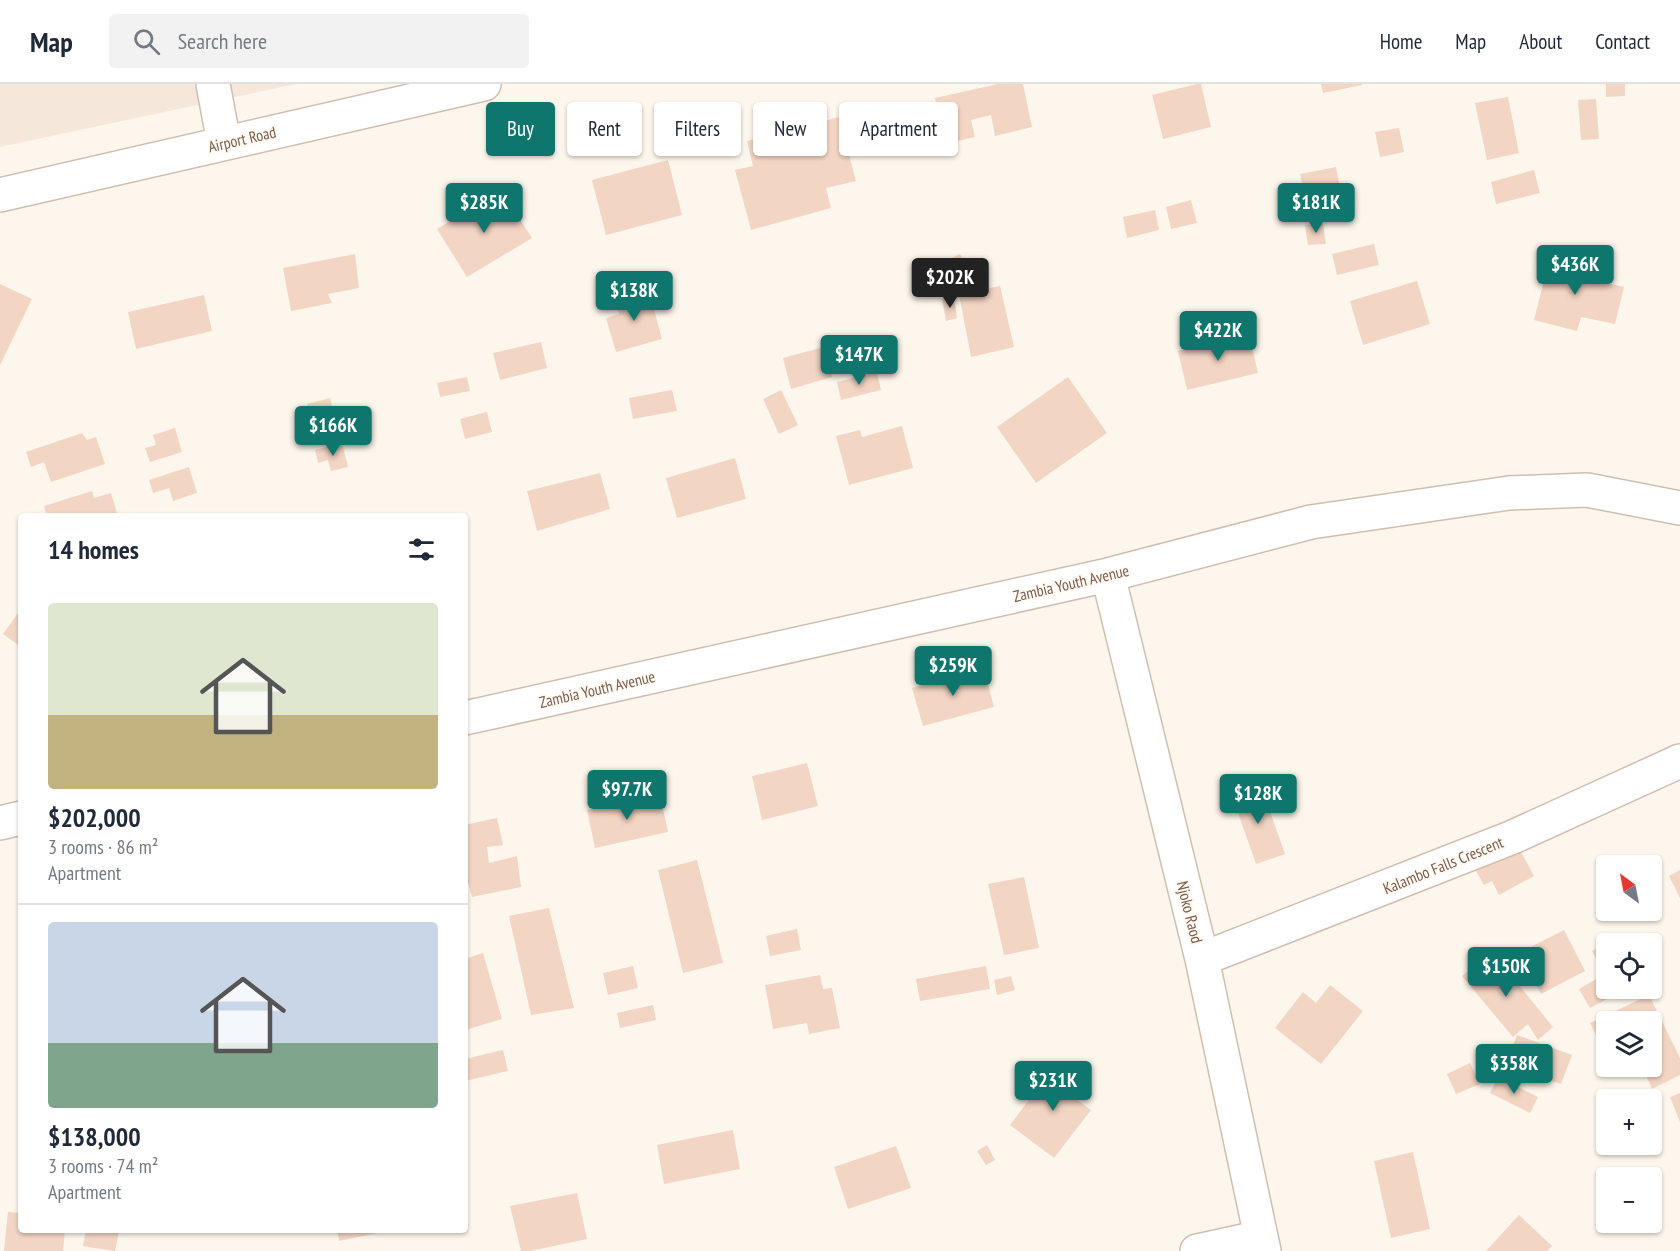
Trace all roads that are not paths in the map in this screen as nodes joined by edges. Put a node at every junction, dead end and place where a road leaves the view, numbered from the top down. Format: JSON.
{"nodes":[{"id":1,"x":213,"y":84,"type":"edge"},
{"id":2,"x":484,"y":84,"type":"edge"},
{"id":3,"x":224,"y":143,"type":"junction"},
{"id":4,"x":0,"y":195,"type":"edge"},
{"id":5,"x":1680,"y":508,"type":"edge"},
{"id":6,"x":1108,"y":575,"type":"junction"},
{"id":7,"x":468,"y":717,"type":"edge"},
{"id":8,"x":1680,"y":760,"type":"edge"},
{"id":9,"x":18,"y":819,"type":"edge"},
{"id":10,"x":0,"y":823,"type":"edge"},
{"id":11,"x":1202,"y":959,"type":"junction"},
{"id":12,"x":1263,"y":1244,"type":"edge"},
{"id":13,"x":1197,"y":1251,"type":"edge"}],
"edges":[{"from":1,"to":3,"type":"street"},
{"from":2,"to":3,"type":"street","name":"Airport Road"},
{"from":3,"to":4,"type":"street","name":"Airport Road"},
{"from":5,"to":6,"type":"street","name":"Zambia Youth Avenue"},
{"from":6,"to":7,"type":"street","name":"Zambia Youth Avenue"},
{"from":6,"to":11,"type":"street","name":"Njoko Raod"},
{"from":8,"to":11,"type":"street","name":"Kalambo Falls Crescent"},
{"from":9,"to":10,"type":"street"},
{"from":11,"to":12,"type":"street","name":"Njoko Raod"},
{"from":12,"to":13,"type":"street"}]}
